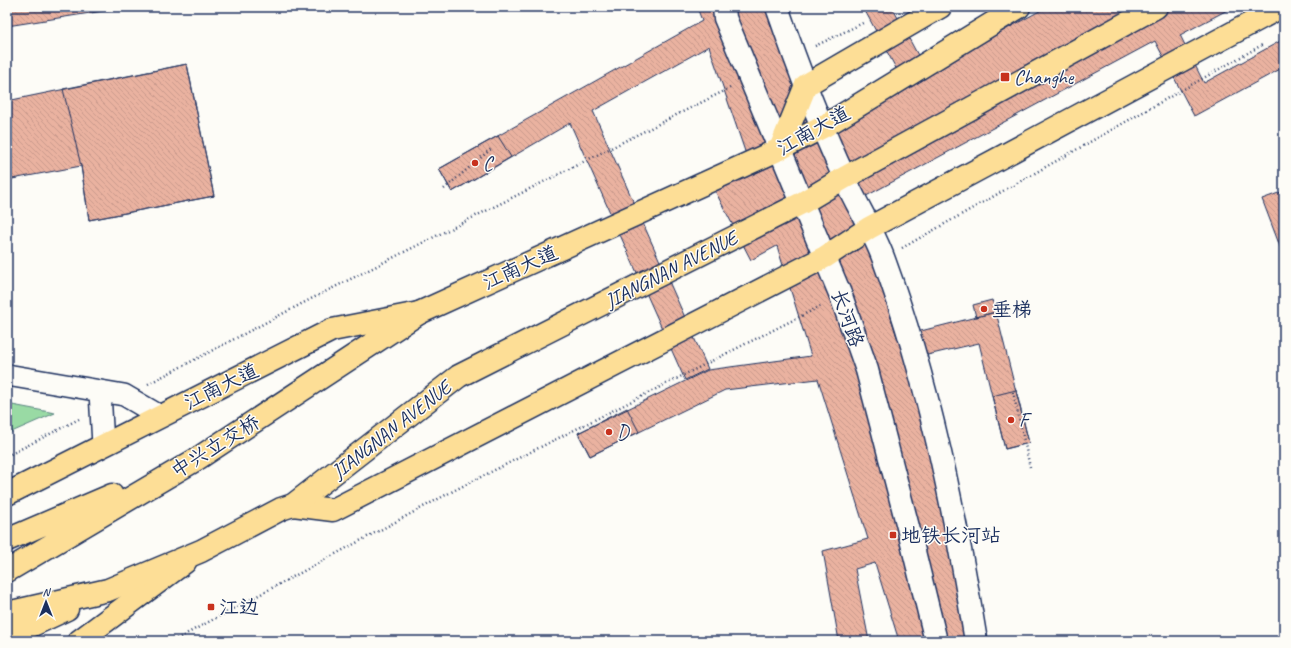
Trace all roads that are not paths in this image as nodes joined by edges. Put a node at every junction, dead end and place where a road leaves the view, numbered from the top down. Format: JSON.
{"nodes":[{"id":1,"x":724,"y":7,"type":"edge"},
{"id":2,"x":777,"y":7,"type":"edge"},
{"id":3,"x":940,"y":7,"type":"edge"},
{"id":4,"x":1019,"y":7,"type":"edge"},
{"id":5,"x":1156,"y":7,"type":"edge"},
{"id":6,"x":1281,"y":7,"type":"edge"},
{"id":7,"x":806,"y":86,"type":"junction"},
{"id":8,"x":823,"y":127,"type":"junction"},
{"id":9,"x":780,"y":150,"type":"junction"},
{"id":10,"x":844,"y":178,"type":"junction"},
{"id":11,"x":802,"y":203,"type":"junction"},
{"id":12,"x":869,"y":228,"type":"junction"},
{"id":13,"x":825,"y":257,"type":"junction"},
{"id":14,"x":419,"y":313,"type":"junction"},
{"id":15,"x":7,"y":375,"type":"edge"},
{"id":16,"x":100,"y":400,"type":"junction"},
{"id":17,"x":160,"y":416,"type":"junction"},
{"id":18,"x":103,"y":445,"type":"junction"},
{"id":19,"x":197,"y":459,"type":"junction"},
{"id":20,"x":7,"y":494,"type":"edge"},
{"id":21,"x":294,"y":505,"type":"junction"},
{"id":22,"x":7,"y":540,"type":"edge"},
{"id":23,"x":201,"y":551,"type":"junction"},
{"id":24,"x":7,"y":570,"type":"edge"},
{"id":25,"x":108,"y":590,"type":"junction"},
{"id":26,"x":7,"y":613,"type":"edge"},
{"id":27,"x":7,"y":637,"type":"edge"},
{"id":28,"x":79,"y":641,"type":"edge"},
{"id":29,"x":936,"y":641,"type":"edge"},
{"id":30,"x":976,"y":641,"type":"edge"}],
"edges":[{"from":1,"to":9,"type":"main road","name":"长河路"},
{"from":2,"to":7,"type":"main road"},
{"from":3,"to":7,"type":"main road"},
{"from":4,"to":8,"type":"main road","name":"江南大道"},
{"from":5,"to":10,"type":"main road","name":"JIANGNAN AVENUE"},
{"from":6,"to":12,"type":"main road"},
{"from":7,"to":8,"type":"main road"},
{"from":7,"to":9,"type":"main road"},
{"from":8,"to":9,"type":"main road","name":"江南大道"},
{"from":8,"to":10,"type":"main road"},
{"from":9,"to":11,"type":"main road","name":"长河路"},
{"from":9,"to":14,"type":"main road","name":"江南大道"},
{"from":10,"to":11,"type":"main road","name":"JIANGNAN AVENUE"},
{"from":10,"to":12,"type":"main road"},
{"from":11,"to":13,"type":"main road","name":"长河路"},
{"from":11,"to":21,"type":"main road","name":"JIANGNAN AVENUE"},
{"from":12,"to":13,"type":"main road"},
{"from":12,"to":30,"type":"main road"},
{"from":13,"to":21,"type":"main road"},
{"from":13,"to":29,"type":"main road","name":"长河路"},
{"from":14,"to":17,"type":"main road","name":"江南大道"},
{"from":14,"to":19,"type":"main road","name":"中兴立交桥"},
{"from":15,"to":16,"type":"street"},
{"from":16,"to":17,"type":"street"},
{"from":16,"to":18,"type":"street"},
{"from":17,"to":18,"type":"main road","name":"江南大道"},
{"from":18,"to":20,"type":"main road","name":"江南大道"},
{"from":19,"to":22,"type":"main road"},
{"from":19,"to":24,"type":"main road","name":"中兴立交桥"},
{"from":21,"to":23,"type":"main road","name":"JIANGNAN AVENUE"},
{"from":23,"to":25,"type":"main road","name":"JIANGNAN AVENUE"},
{"from":23,"to":28,"type":"main road","name":"JIANGNAN AVENUE"},
{"from":25,"to":26,"type":"main road","name":"JIANGNAN AVENUE"},
{"from":25,"to":27,"type":"main road"}]}
